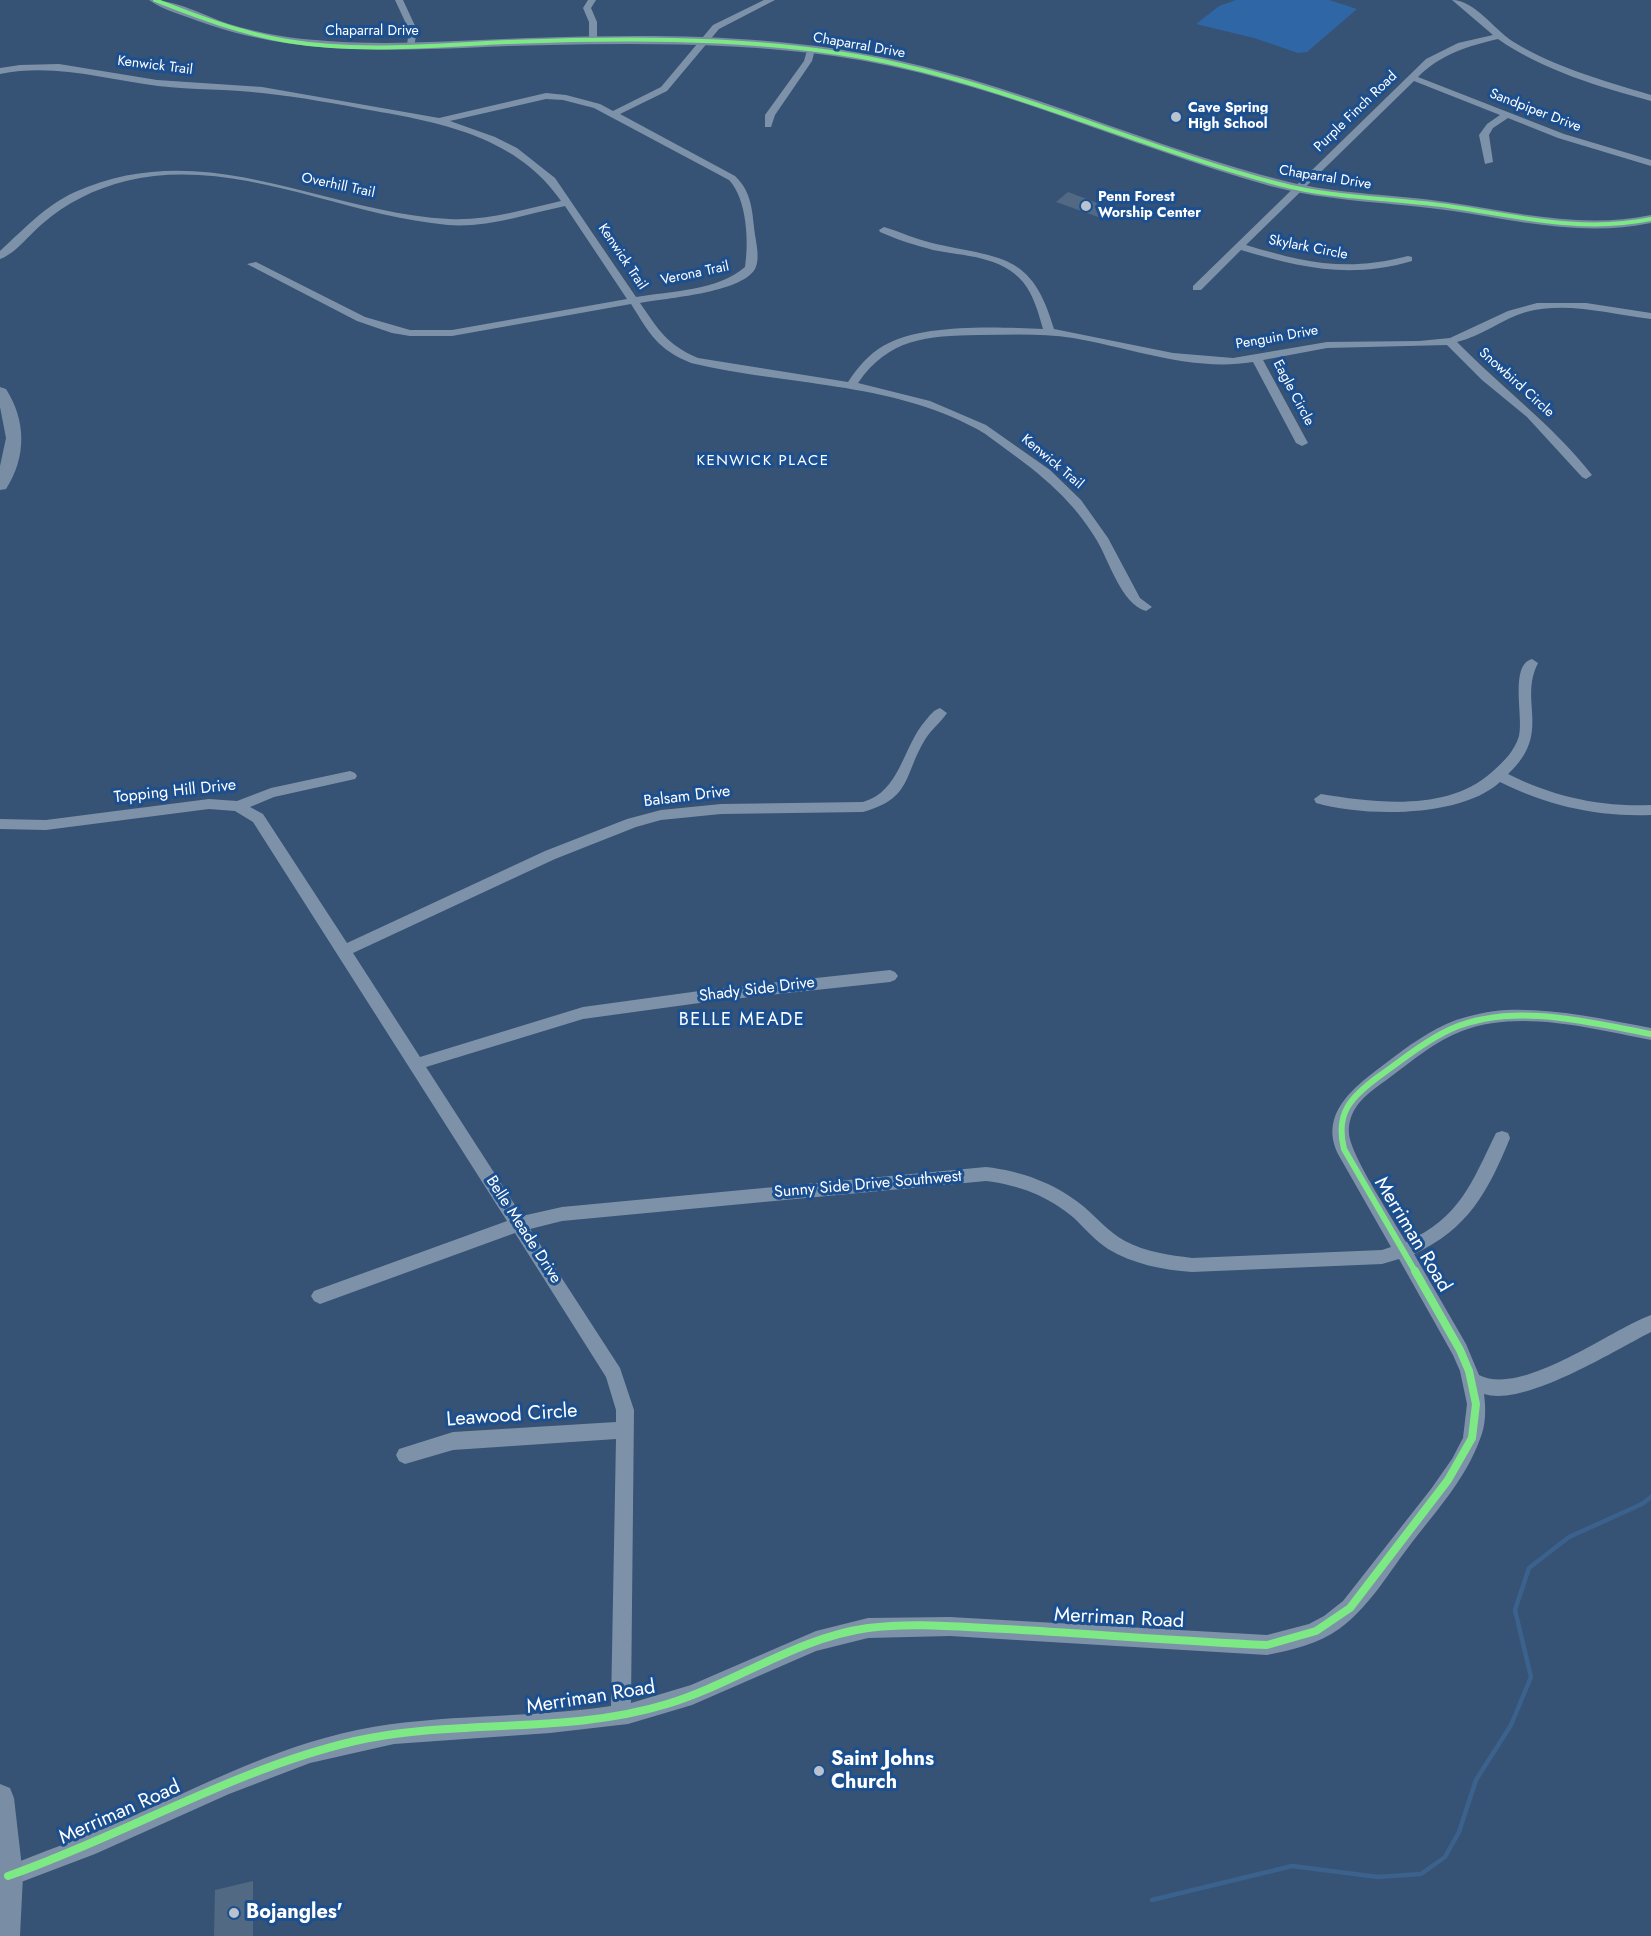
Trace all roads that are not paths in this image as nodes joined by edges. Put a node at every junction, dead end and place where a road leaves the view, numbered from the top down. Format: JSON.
{"nodes":[{"id":1,"x":155,"y":0,"type":"edge"},
{"id":2,"x":399,"y":0,"type":"edge"},
{"id":3,"x":592,"y":0,"type":"edge"},
{"id":4,"x":771,"y":0,"type":"edge"},
{"id":5,"x":1474,"y":1,"type":"edge"},
{"id":6,"x":1459,"y":2,"type":"edge"},
{"id":7,"x":1500,"y":36,"type":"junction"},
{"id":8,"x":593,"y":40,"type":"junction"},
{"id":9,"x":702,"y":41,"type":"junction"},
{"id":10,"x":411,"y":45,"type":"junction"},
{"id":11,"x":811,"y":50,"type":"junction"},
{"id":12,"x":0,"y":71,"type":"edge"},
{"id":13,"x":1411,"y":77,"type":"junction"},
{"id":14,"x":1651,"y":98,"type":"edge"},
{"id":15,"x":613,"y":114,"type":"junction"},
{"id":16,"x":1507,"y":115,"type":"junction"},
{"id":17,"x":442,"y":120,"type":"junction"},
{"id":18,"x":768,"y":125,"type":"dead end"},
{"id":19,"x":1488,"y":162,"type":"dead end"},
{"id":20,"x":1651,"y":163,"type":"edge"},
{"id":21,"x":92,"y":175,"type":"dead end"},
{"id":22,"x":104,"y":185,"type":"junction"},
{"id":23,"x":1297,"y":189,"type":"junction"},
{"id":24,"x":567,"y":203,"type":"junction"},
{"id":25,"x":1651,"y":219,"type":"edge"},
{"id":26,"x":884,"y":230,"type":"dead end"},
{"id":27,"x":1238,"y":246,"type":"junction"},
{"id":28,"x":0,"y":256,"type":"edge"},
{"id":29,"x":1408,"y":259,"type":"dead end"},
{"id":30,"x":252,"y":264,"type":"dead end"},
{"id":31,"x":1197,"y":288,"type":"dead end"},
{"id":32,"x":633,"y":300,"type":"junction"},
{"id":33,"x":1651,"y":316,"type":"edge"},
{"id":34,"x":1049,"y":332,"type":"junction"},
{"id":35,"x":1449,"y":341,"type":"junction"},
{"id":36,"x":1256,"y":358,"type":"junction"},
{"id":37,"x":851,"y":385,"type":"junction"},
{"id":38,"x":0,"y":392,"type":"edge"},
{"id":39,"x":1302,"y":443,"type":"dead end"},
{"id":40,"x":1587,"y":475,"type":"dead end"},
{"id":41,"x":0,"y":485,"type":"edge"},
{"id":42,"x":1146,"y":607,"type":"dead end"},
{"id":43,"x":1532,"y":663,"type":"dead end"},
{"id":44,"x":940,"y":713,"type":"dead end"},
{"id":45,"x":1497,"y":775,"type":"junction"},
{"id":46,"x":350,"y":776,"type":"dead end"},
{"id":47,"x":1321,"y":799,"type":"dead end"},
{"id":48,"x":238,"y":806,"type":"junction"},
{"id":49,"x":1651,"y":810,"type":"edge"},
{"id":50,"x":0,"y":824,"type":"edge"},
{"id":51,"x":344,"y":951,"type":"junction"},
{"id":52,"x":890,"y":976,"type":"dead end"},
{"id":53,"x":1651,"y":1034,"type":"edge"},
{"id":54,"x":417,"y":1064,"type":"junction"},
{"id":55,"x":1502,"y":1138,"type":"dead end"},
{"id":56,"x":519,"y":1224,"type":"junction"},
{"id":57,"x":1403,"y":1252,"type":"junction"},
{"id":58,"x":320,"y":1296,"type":"dead end"},
{"id":59,"x":1651,"y":1323,"type":"edge"},
{"id":60,"x":1473,"y":1381,"type":"junction"},
{"id":61,"x":625,"y":1430,"type":"junction"},
{"id":62,"x":405,"y":1455,"type":"dead end"},
{"id":63,"x":621,"y":1714,"type":"junction"},
{"id":64,"x":0,"y":1798,"type":"edge"},
{"id":65,"x":8,"y":1876,"type":"junction"},
{"id":66,"x":5,"y":1936,"type":"edge"}],
"edges":[{"from":1,"to":10,"type":"street","name":"Chaparral Drive"},
{"from":2,"to":10,"type":"street"},
{"from":3,"to":8,"type":"street"},
{"from":4,"to":9,"type":"street"},
{"from":5,"to":6,"type":"street"},
{"from":6,"to":7,"type":"street"},
{"from":7,"to":13,"type":"street","name":"Purple Finch Road"},
{"from":7,"to":14,"type":"street"},
{"from":8,"to":9,"type":"street","name":"Chaparral Drive"},
{"from":8,"to":10,"type":"street","name":"Chaparral Drive"},
{"from":9,"to":11,"type":"street","name":"Chaparral Drive"},
{"from":9,"to":15,"type":"street"},
{"from":11,"to":18,"type":"street"},
{"from":11,"to":23,"type":"street","name":"Chaparral Drive"},
{"from":12,"to":17,"type":"street","name":"Kenwick Trail"},
{"from":13,"to":16,"type":"street","name":"Sandpiper Drive"},
{"from":13,"to":23,"type":"street","name":"Purple Finch Road"},
{"from":15,"to":17,"type":"street","name":"Verona Trail"},
{"from":15,"to":32,"type":"street","name":"Verona Trail"},
{"from":16,"to":19,"type":"street"},
{"from":16,"to":20,"type":"street","name":"Sandpiper Drive"},
{"from":17,"to":24,"type":"street","name":"Kenwick Trail"},
{"from":21,"to":22,"type":"street"},
{"from":22,"to":24,"type":"street","name":"Overhill Trail"},
{"from":22,"to":28,"type":"street","name":"Overhill Trail"},
{"from":23,"to":25,"type":"street","name":"Chaparral Drive"},
{"from":23,"to":27,"type":"street","name":"Purple Finch Road"},
{"from":24,"to":32,"type":"street","name":"Kenwick Trail"},
{"from":26,"to":34,"type":"street"},
{"from":27,"to":29,"type":"street","name":"Skylark Circle"},
{"from":27,"to":31,"type":"street","name":"Purple Finch Road"},
{"from":30,"to":32,"type":"street","name":"Verona Trail"},
{"from":32,"to":37,"type":"street","name":"Kenwick Trail"},
{"from":33,"to":35,"type":"street","name":"Penguin Drive"},
{"from":34,"to":36,"type":"street","name":"Penguin Drive"},
{"from":34,"to":37,"type":"street","name":"Penguin Drive"},
{"from":35,"to":36,"type":"street","name":"Penguin Drive"},
{"from":35,"to":40,"type":"street","name":"Snowbird Circle"},
{"from":36,"to":39,"type":"street","name":"Eagle Circle"},
{"from":37,"to":42,"type":"street","name":"Kenwick Trail"},
{"from":38,"to":41,"type":"street"},
{"from":43,"to":45,"type":"street"},
{"from":44,"to":51,"type":"street","name":"Balsam Drive"},
{"from":45,"to":47,"type":"street"},
{"from":45,"to":49,"type":"street"},
{"from":46,"to":48,"type":"street","name":"Topping Hill Drive"},
{"from":48,"to":50,"type":"street","name":"Topping Hill Drive"},
{"from":48,"to":51,"type":"street","name":"Belle Meade Drive"},
{"from":51,"to":54,"type":"street","name":"Belle Meade Drive"},
{"from":52,"to":54,"type":"street","name":"Shady Side Drive"},
{"from":53,"to":57,"type":"street","name":"Merriman Road"},
{"from":54,"to":56,"type":"street","name":"Belle Meade Drive"},
{"from":55,"to":57,"type":"street","name":"Sunny Side Drive Southwest"},
{"from":56,"to":57,"type":"street","name":"Sunny Side Drive Southwest"},
{"from":56,"to":58,"type":"street","name":"Sunny Side Drive Southwest"},
{"from":56,"to":61,"type":"street","name":"Belle Meade Drive"},
{"from":57,"to":60,"type":"street","name":"Merriman Road"},
{"from":59,"to":60,"type":"street"},
{"from":60,"to":63,"type":"street","name":"Merriman Road"},
{"from":61,"to":62,"type":"street","name":"Leawood Circle"},
{"from":61,"to":63,"type":"street","name":"Belle Meade Drive"},
{"from":63,"to":65,"type":"street","name":"Merriman Road"},
{"from":64,"to":65,"type":"street"},
{"from":65,"to":66,"type":"street"}]}
